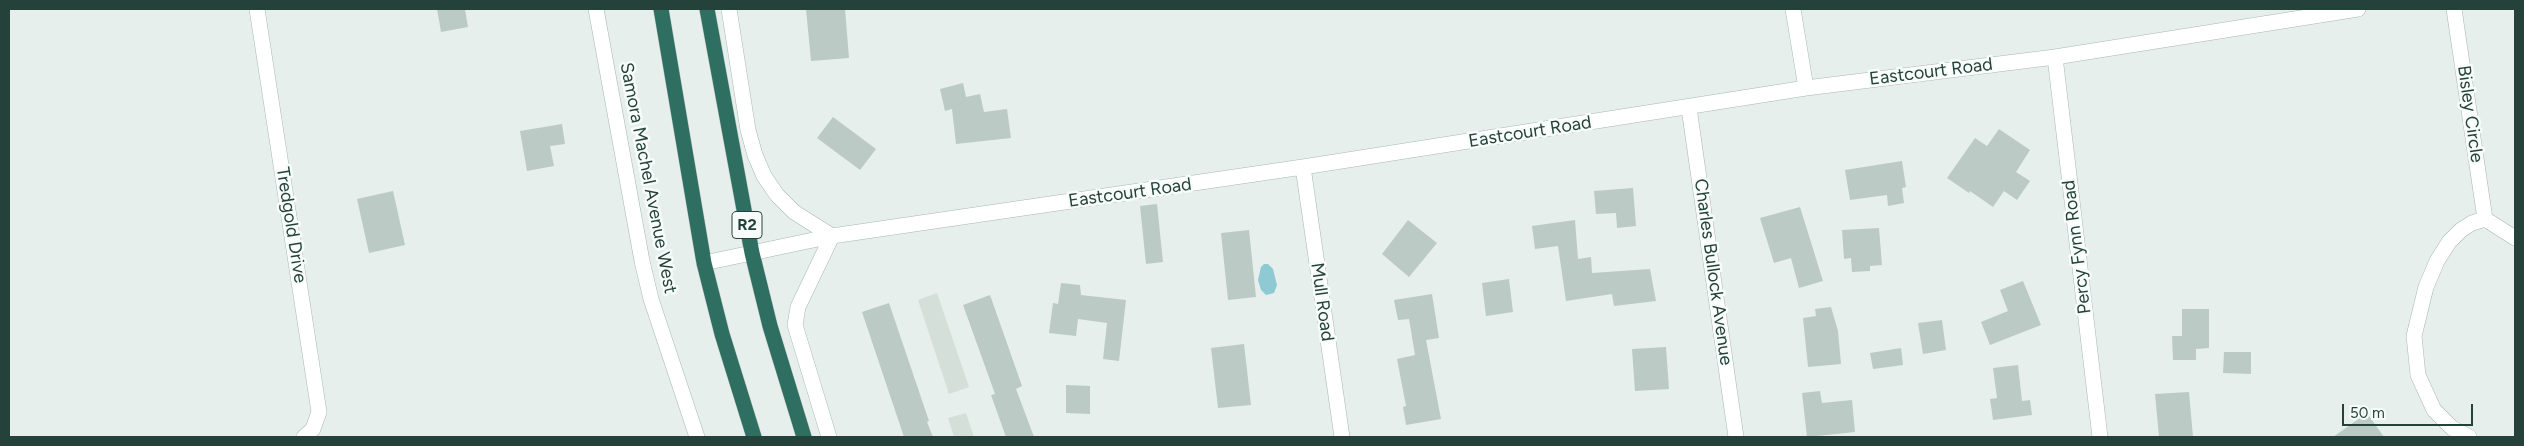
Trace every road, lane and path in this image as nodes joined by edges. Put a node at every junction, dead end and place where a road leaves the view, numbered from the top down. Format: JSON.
{"nodes":[{"id":1,"x":257,"y":9,"type":"edge"},
{"id":2,"x":596,"y":9,"type":"edge"},
{"id":3,"x":661,"y":9,"type":"edge"},
{"id":4,"x":707,"y":9,"type":"edge"},
{"id":5,"x":729,"y":9,"type":"edge"},
{"id":6,"x":1794,"y":9,"type":"edge"},
{"id":7,"x":2358,"y":9,"type":"edge"},
{"id":8,"x":2454,"y":9,"type":"edge"},
{"id":9,"x":2055,"y":57,"type":"junction"},
{"id":10,"x":1806,"y":88,"type":"junction"},
{"id":11,"x":1690,"y":108,"type":"junction"},
{"id":12,"x":1304,"y":167,"type":"junction"},
{"id":13,"x":2485,"y":219,"type":"junction"},
{"id":14,"x":832,"y":236,"type":"junction"},
{"id":15,"x":2515,"y":238,"type":"edge"},
{"id":16,"x":752,"y":253,"type":"junction"},
{"id":17,"x":704,"y":263,"type":"junction"},
{"id":18,"x":304,"y":437,"type":"edge"},
{"id":19,"x":697,"y":437,"type":"edge"},
{"id":20,"x":754,"y":437,"type":"edge"},
{"id":21,"x":804,"y":437,"type":"edge"},
{"id":22,"x":829,"y":437,"type":"edge"},
{"id":23,"x":1342,"y":437,"type":"edge"},
{"id":24,"x":1736,"y":437,"type":"edge"},
{"id":25,"x":2100,"y":437,"type":"edge"},
{"id":26,"x":2469,"y":437,"type":"edge"}],
"edges":[{"from":1,"to":18,"type":"street","name":"Tredgold Drive"},
{"from":2,"to":19,"type":"street","name":"Samora Machel Avenue West"},
{"from":3,"to":17,"type":"highway"},
{"from":4,"to":16,"type":"highway","number":"R2"},
{"from":5,"to":14,"type":"street"},
{"from":6,"to":10,"type":"street"},
{"from":7,"to":9,"type":"street","name":"Eastcourt Road"},
{"from":8,"to":13,"type":"street","name":"Bisley Circle"},
{"from":9,"to":10,"type":"street","name":"Eastcourt Road"},
{"from":9,"to":25,"type":"street","name":"Percy Fynn Road"},
{"from":10,"to":11,"type":"street","name":"Eastcourt Road"},
{"from":11,"to":12,"type":"street","name":"Eastcourt Road"},
{"from":11,"to":24,"type":"street","name":"Charles Bullock Avenue"},
{"from":12,"to":14,"type":"street","name":"Eastcourt Road"},
{"from":12,"to":23,"type":"street","name":"Mull Road"},
{"from":13,"to":15,"type":"street"},
{"from":13,"to":26,"type":"street"},
{"from":14,"to":16,"type":"street","name":"Eastcourt Road"},
{"from":14,"to":22,"type":"street"},
{"from":16,"to":17,"type":"street","name":"Eastcourt Road"},
{"from":16,"to":21,"type":"highway","number":"R2"},
{"from":17,"to":20,"type":"highway"}]}
